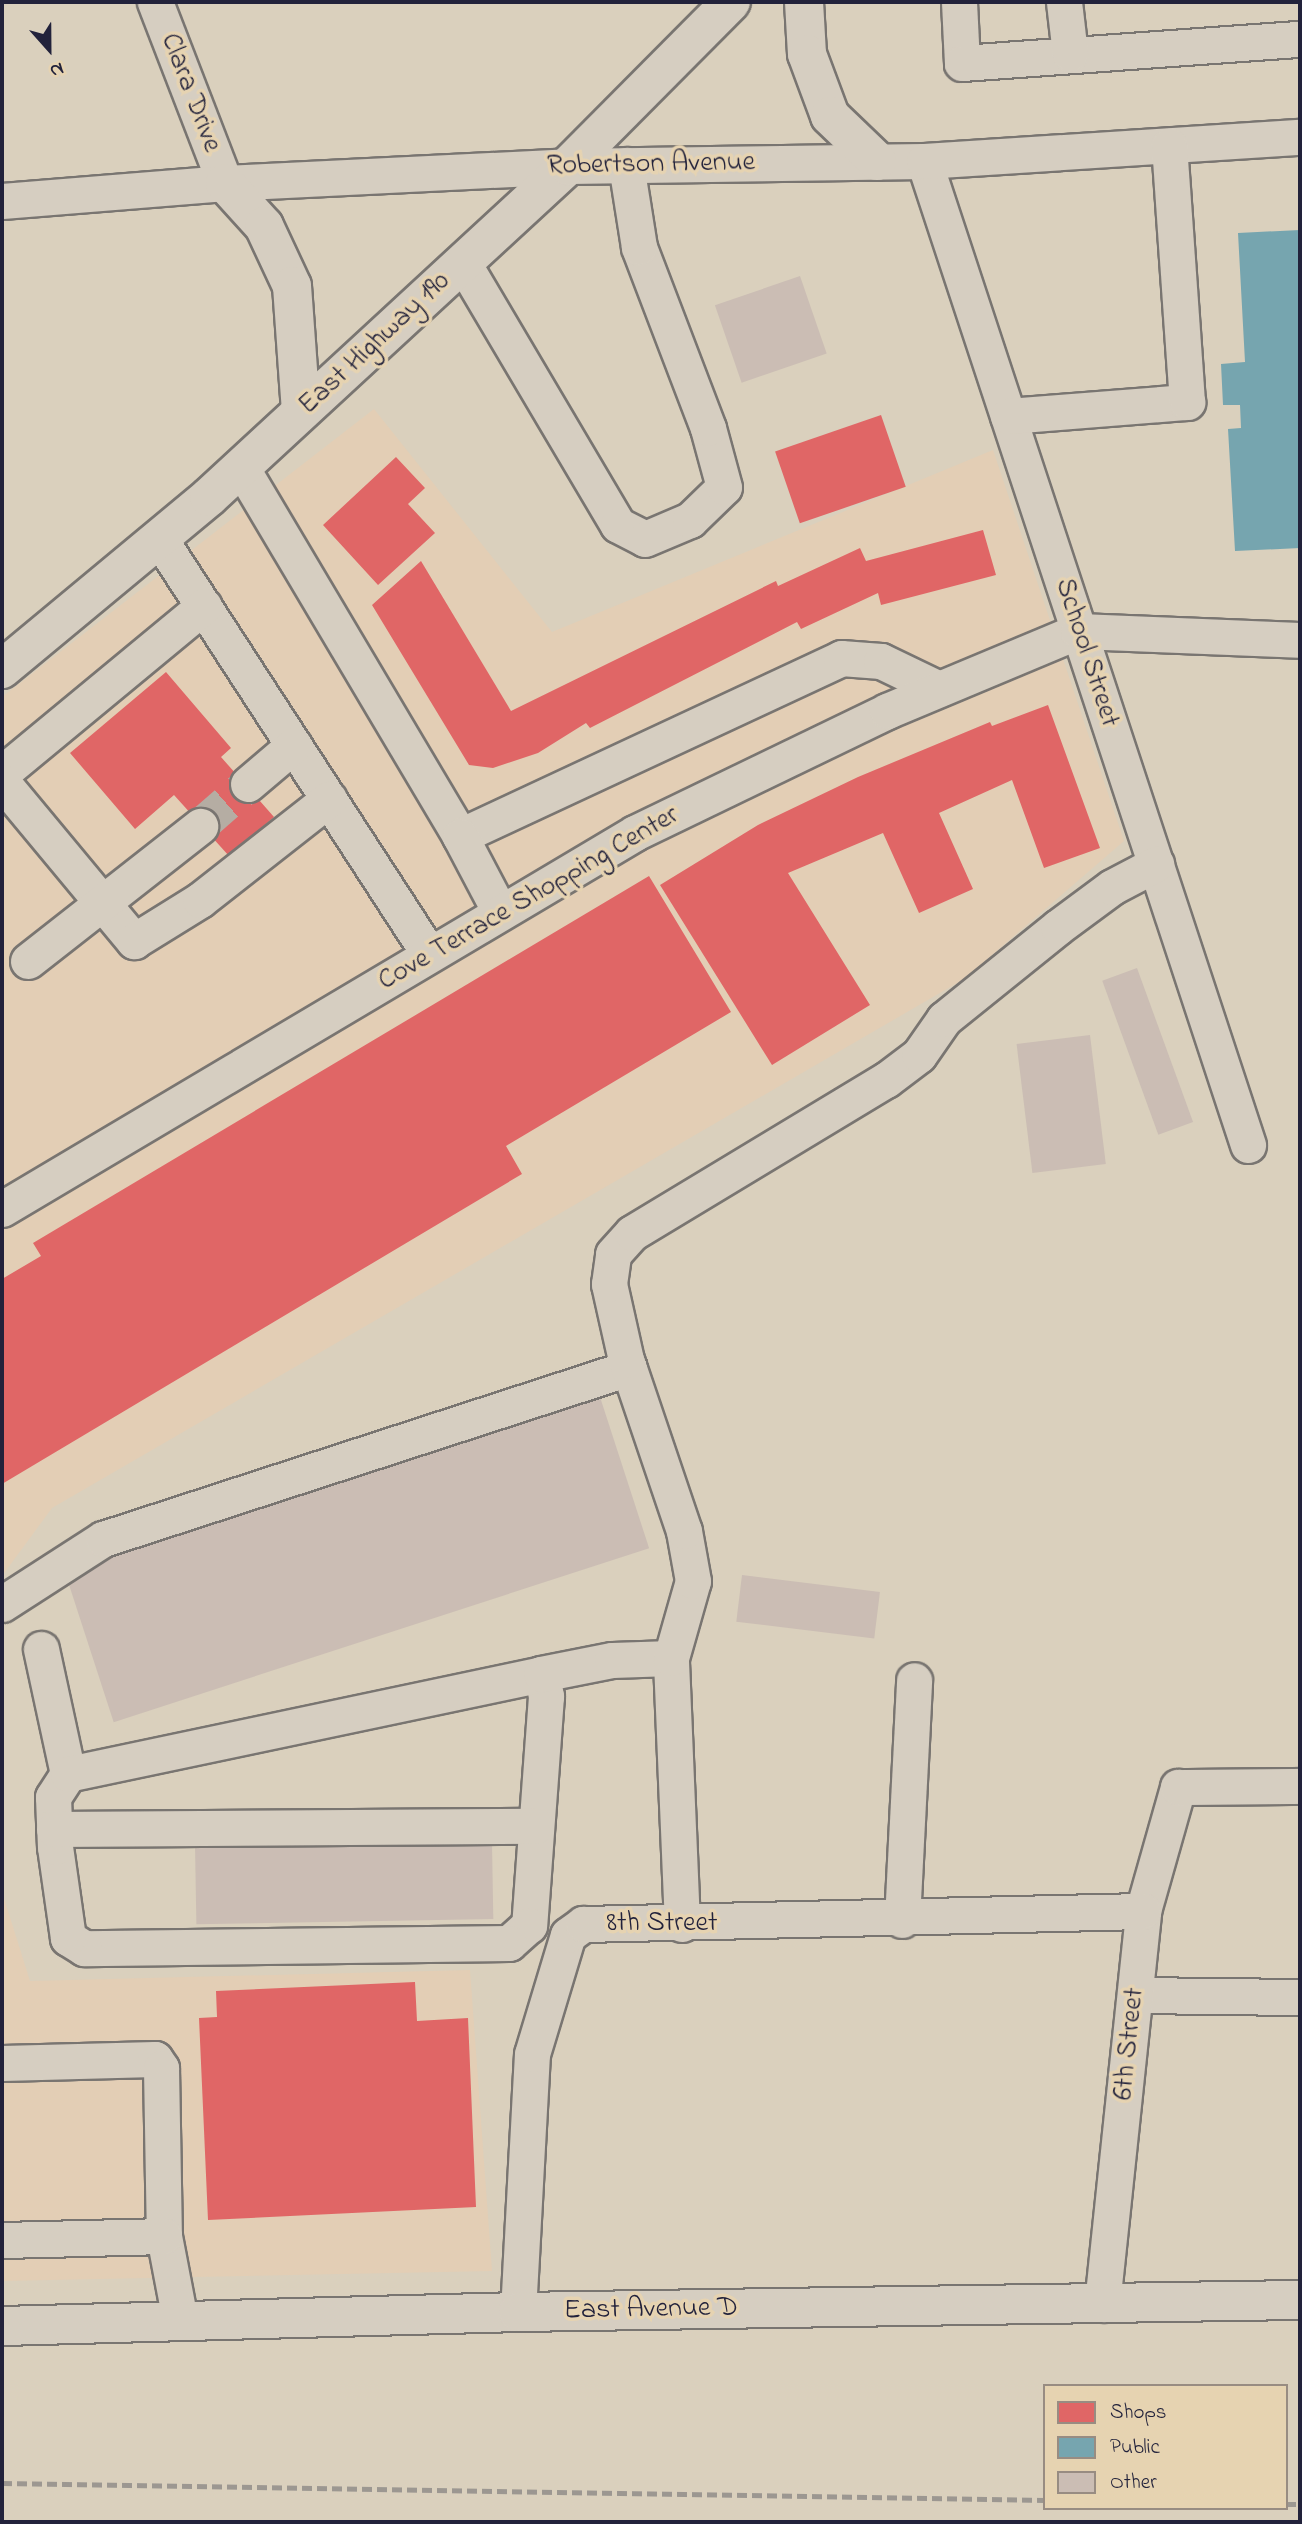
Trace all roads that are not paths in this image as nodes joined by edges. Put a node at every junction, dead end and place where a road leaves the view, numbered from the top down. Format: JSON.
{"nodes":[{"id":1,"x":155,"y":2,"type":"edge"},
{"id":2,"x":731,"y":2,"type":"edge"},
{"id":3,"x":804,"y":2,"type":"edge"},
{"id":4,"x":959,"y":2,"type":"edge"},
{"id":5,"x":1065,"y":2,"type":"edge"},
{"id":6,"x":1300,"y":39,"type":"edge"},
{"id":7,"x":1070,"y":54,"type":"junction"},
{"id":8,"x":1300,"y":137,"type":"edge"},
{"id":9,"x":1168,"y":146,"type":"junction"},
{"id":10,"x":923,"y":160,"type":"junction"},
{"id":11,"x":877,"y":161,"type":"junction"},
{"id":12,"x":626,"y":165,"type":"junction"},
{"id":13,"x":568,"y":166,"type":"junction"},
{"id":14,"x":225,"y":183,"type":"junction"},
{"id":15,"x":2,"y":201,"type":"edge"},
{"id":16,"x":463,"y":263,"type":"junction"},
{"id":17,"x":301,"y":412,"type":"junction"},
{"id":18,"x":1008,"y":416,"type":"junction"},
{"id":19,"x":241,"y":467,"type":"junction"},
{"id":20,"x":159,"y":538,"type":"junction"},
{"id":21,"x":204,"y":606,"type":"junction"},
{"id":22,"x":1079,"y":631,"type":"junction"},
{"id":23,"x":1300,"y":640,"type":"edge"},
{"id":24,"x":2,"y":669,"type":"edge"},
{"id":25,"x":939,"y":689,"type":"junction"},
{"id":26,"x":294,"y":745,"type":"junction"},
{"id":27,"x":2,"y":774,"type":"edge"},
{"id":28,"x":2,"y":782,"type":"edge"},
{"id":29,"x":248,"y":784,"type":"tunnel mouth"},
{"id":30,"x":329,"y":799,"type":"junction"},
{"id":31,"x":200,"y":826,"type":"tunnel mouth"},
{"id":32,"x":460,"y":836,"type":"junction"},
{"id":33,"x":1156,"y":864,"type":"junction"},
{"id":34,"x":102,"y":904,"type":"junction"},
{"id":35,"x":500,"y":912,"type":"junction"},
{"id":36,"x":429,"y":954,"type":"junction"},
{"id":37,"x":28,"y":961,"type":"dead end"},
{"id":38,"x":1248,"y":1145,"type":"dead end"},
{"id":39,"x":2,"y":1209,"type":"edge"},
{"id":40,"x":629,"y":1368,"type":"junction"},
{"id":41,"x":2,"y":1604,"type":"edge"},
{"id":42,"x":41,"y":1649,"type":"dead end"},
{"id":43,"x":671,"y":1658,"type":"junction"},
{"id":44,"x":541,"y":1674,"type":"junction"},
{"id":45,"x":914,"y":1680,"type":"dead end"},
{"id":46,"x":68,"y":1774,"type":"junction"},
{"id":47,"x":1300,"y":1786,"type":"edge"},
{"id":48,"x":536,"y":1826,"type":"junction"},
{"id":49,"x":54,"y":1829,"type":"junction"},
{"id":50,"x":1143,"y":1911,"type":"junction"},
{"id":51,"x":902,"y":1920,"type":"junction"},
{"id":52,"x":682,"y":1924,"type":"junction"},
{"id":53,"x":1135,"y":1995,"type":"junction"},
{"id":54,"x":1300,"y":1997,"type":"edge"},
{"id":55,"x":2,"y":2063,"type":"edge"},
{"id":56,"x":164,"y":2236,"type":"junction"},
{"id":57,"x":2,"y":2240,"type":"edge"},
{"id":58,"x":1300,"y":2300,"type":"edge"},
{"id":59,"x":1102,"y":2304,"type":"junction"},
{"id":60,"x":518,"y":2312,"type":"junction"},
{"id":61,"x":180,"y":2320,"type":"junction"},
{"id":62,"x":2,"y":2326,"type":"edge"}],
"edges":[{"from":1,"to":14,"type":"street","name":"Clara Drive"},
{"from":2,"to":13,"type":"main road","name":"East Highway 190"},
{"from":3,"to":11,"type":"main road"},
{"from":4,"to":7,"type":"street"},
{"from":5,"to":7,"type":"street"},
{"from":6,"to":7,"type":"street"},
{"from":8,"to":9,"type":"street","name":"Robertson Avenue"},
{"from":9,"to":10,"type":"street","name":"Robertson Avenue"},
{"from":9,"to":18,"type":"street"},
{"from":10,"to":11,"type":"street","name":"Robertson Avenue"},
{"from":10,"to":18,"type":"street","name":"School Street"},
{"from":11,"to":12,"type":"street","name":"Robertson Avenue"},
{"from":12,"to":13,"type":"street","name":"Robertson Avenue"},
{"from":12,"to":16,"type":"street"},
{"from":13,"to":14,"type":"street","name":"Robertson Avenue"},
{"from":13,"to":16,"type":"main road","name":"East Highway 190"},
{"from":14,"to":15,"type":"street","name":"Robertson Avenue"},
{"from":14,"to":17,"type":"main road"},
{"from":16,"to":17,"type":"main road","name":"East Highway 190"},
{"from":17,"to":19,"type":"main road","name":"East Highway 190"},
{"from":18,"to":22,"type":"street","name":"School Street"},
{"from":19,"to":20,"type":"main road","name":"East Highway 190"},
{"from":19,"to":32,"type":"street"},
{"from":20,"to":21,"type":"street"},
{"from":20,"to":24,"type":"main road","name":"East Highway 190"},
{"from":21,"to":26,"type":"street"},
{"from":21,"to":27,"type":"street"},
{"from":22,"to":23,"type":"street"},
{"from":22,"to":25,"type":"street","name":"Cove Terrace Shopping Center"},
{"from":22,"to":33,"type":"street","name":"School Street"},
{"from":25,"to":32,"type":"street"},
{"from":25,"to":35,"type":"street","name":"Cove Terrace Shopping Center"},
{"from":26,"to":29,"type":"street"},
{"from":26,"to":30,"type":"street"},
{"from":28,"to":34,"type":"street"},
{"from":30,"to":34,"type":"street"},
{"from":30,"to":36,"type":"street"},
{"from":31,"to":34,"type":"street"},
{"from":32,"to":35,"type":"street"},
{"from":33,"to":38,"type":"street","name":"School Street"},
{"from":33,"to":40,"type":"street"},
{"from":34,"to":37,"type":"street"},
{"from":35,"to":36,"type":"street","name":"Cove Terrace Shopping Center"},
{"from":36,"to":39,"type":"street","name":"Cove Terrace Shopping Center"},
{"from":40,"to":41,"type":"street"},
{"from":40,"to":43,"type":"street"},
{"from":42,"to":46,"type":"street"},
{"from":43,"to":44,"type":"street"},
{"from":43,"to":52,"type":"street"},
{"from":44,"to":46,"type":"street"},
{"from":44,"to":48,"type":"street"},
{"from":45,"to":51,"type":"street"},
{"from":46,"to":49,"type":"street"},
{"from":47,"to":50,"type":"street","name":"6th Street"},
{"from":48,"to":49,"type":"street"},
{"from":48,"to":49,"type":"street"},
{"from":50,"to":51,"type":"street","name":"8th Street"},
{"from":50,"to":53,"type":"street","name":"6th Street"},
{"from":51,"to":52,"type":"street","name":"8th Street"},
{"from":52,"to":60,"type":"street","name":"8th Street"},
{"from":53,"to":54,"type":"street"},
{"from":53,"to":59,"type":"street","name":"6th Street"},
{"from":55,"to":56,"type":"street"},
{"from":56,"to":57,"type":"street"},
{"from":56,"to":61,"type":"street"},
{"from":58,"to":59,"type":"main road","name":"East Avenue D"},
{"from":59,"to":60,"type":"main road","name":"East Avenue D"},
{"from":60,"to":61,"type":"main road","name":"East Avenue D"},
{"from":61,"to":62,"type":"main road","name":"East Avenue D"}]}
